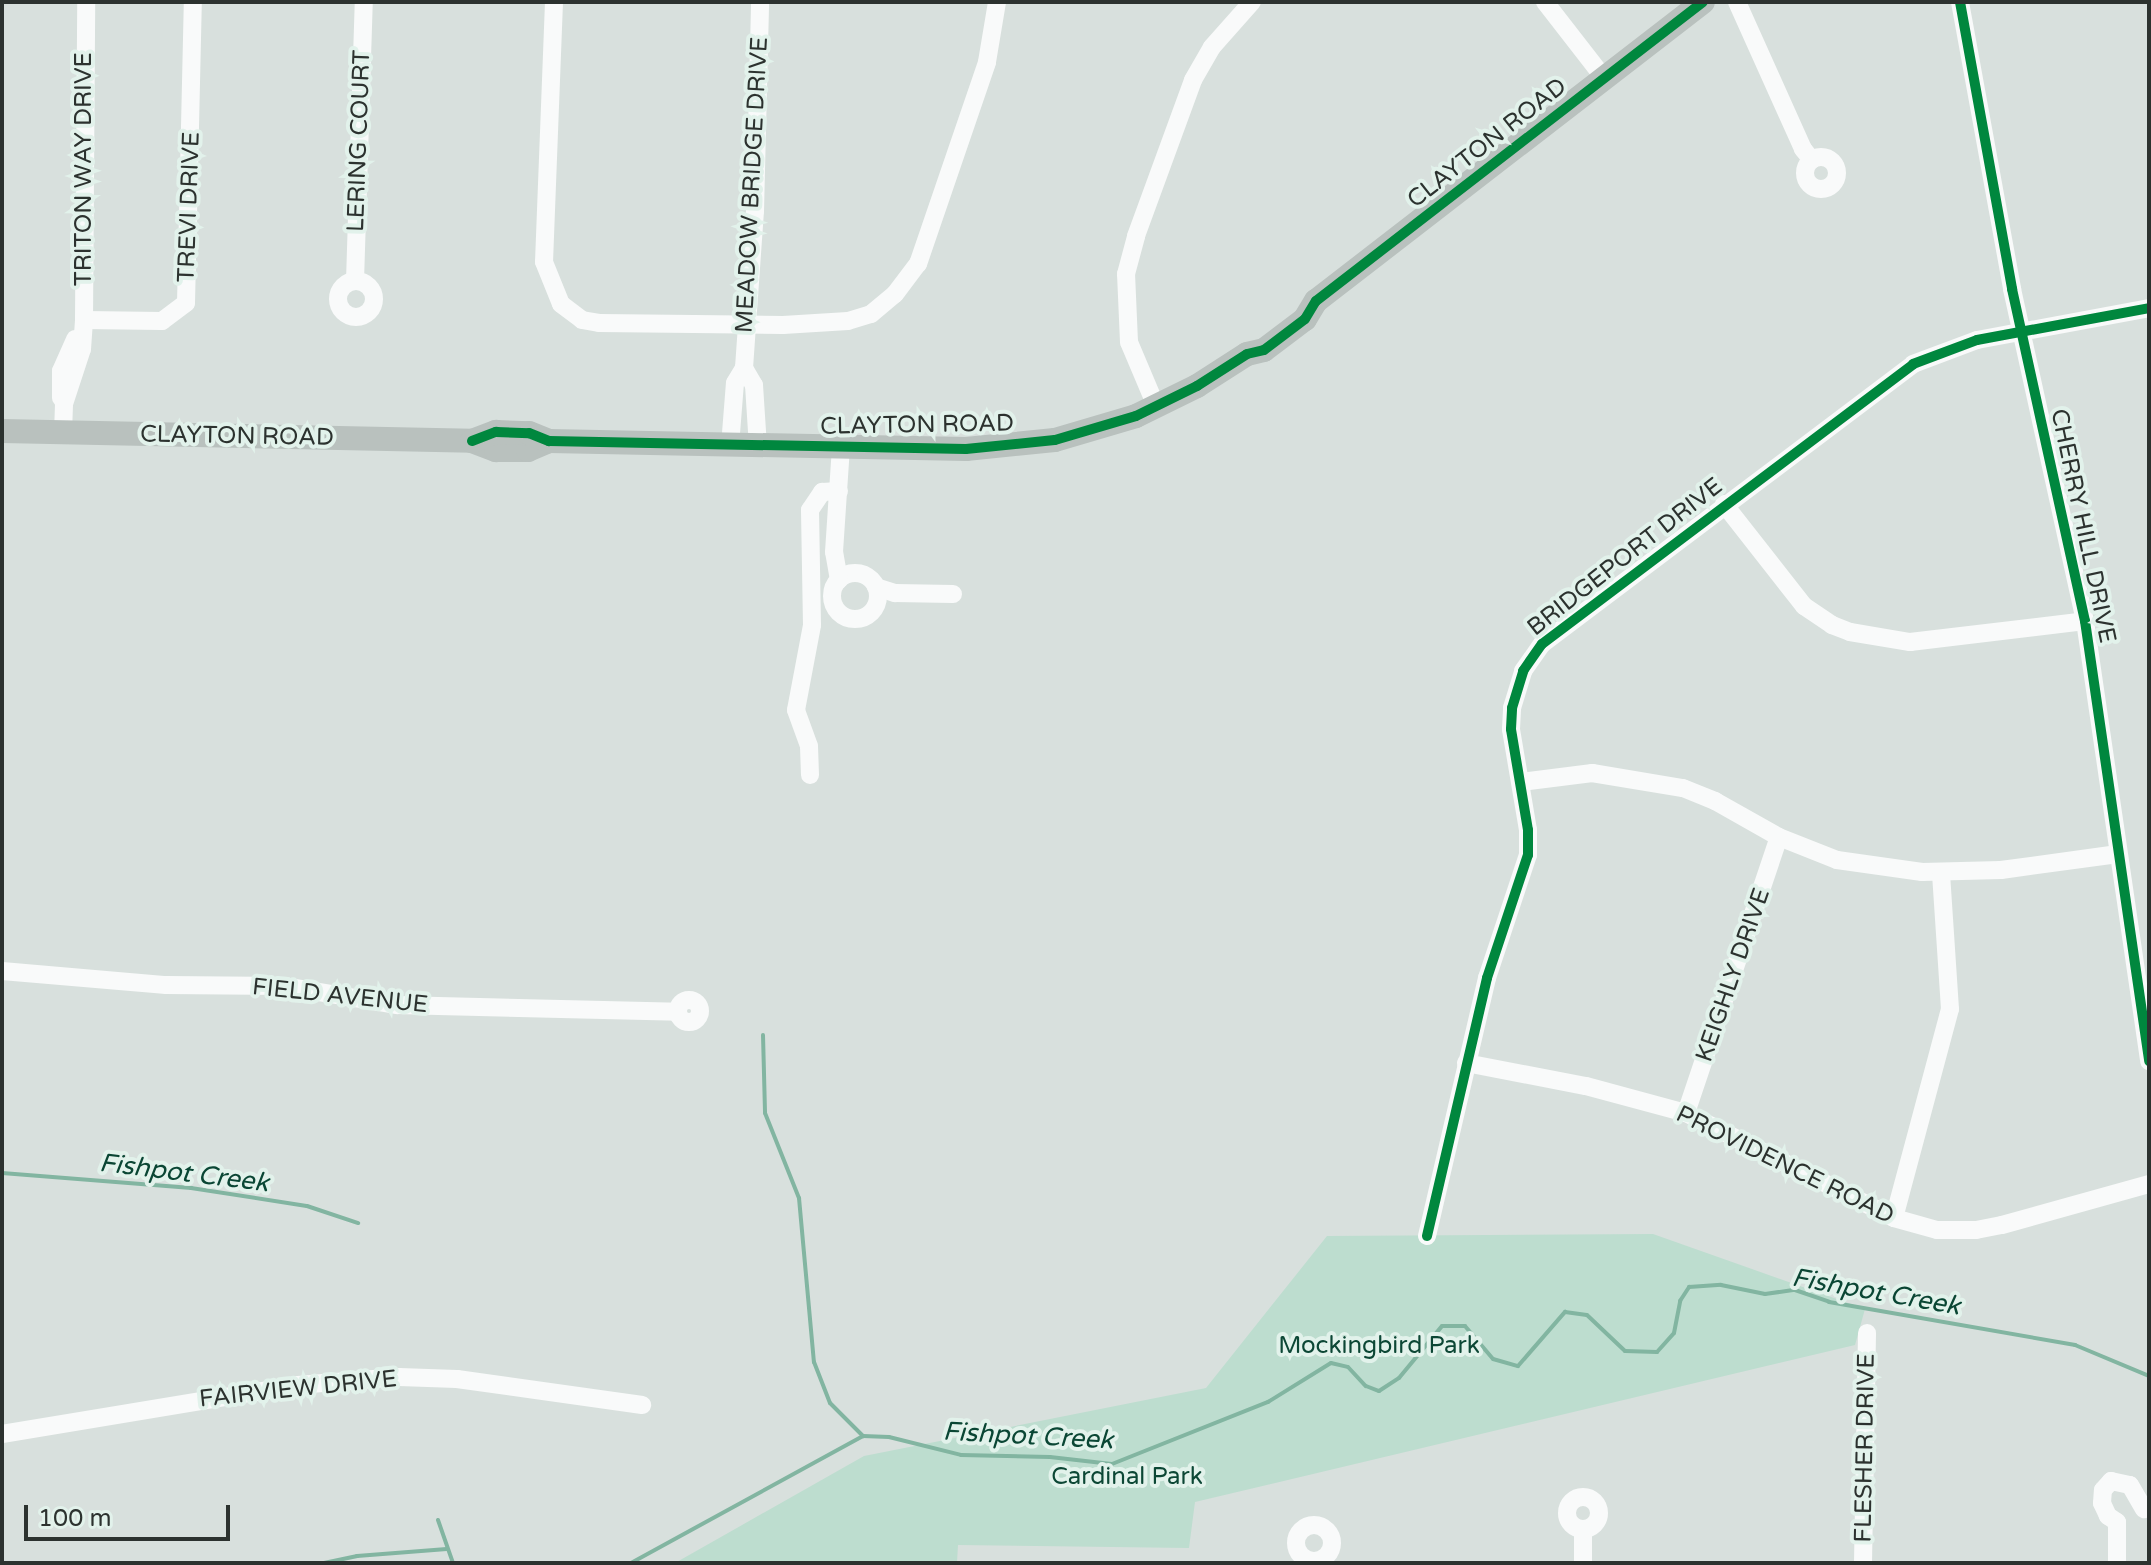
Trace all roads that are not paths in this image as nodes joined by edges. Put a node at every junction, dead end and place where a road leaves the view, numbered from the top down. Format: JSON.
{"nodes":[{"id":1,"x":86,"y":2,"type":"edge"},
{"id":2,"x":193,"y":2,"type":"edge"},
{"id":3,"x":364,"y":2,"type":"edge"},
{"id":4,"x":554,"y":2,"type":"edge"},
{"id":5,"x":760,"y":2,"type":"edge"},
{"id":6,"x":997,"y":2,"type":"edge"},
{"id":7,"x":1252,"y":2,"type":"edge"},
{"id":8,"x":1545,"y":2,"type":"edge"},
{"id":9,"x":1703,"y":2,"type":"edge"},
{"id":10,"x":1737,"y":2,"type":"edge"},
{"id":11,"x":1960,"y":2,"type":"edge"},
{"id":12,"x":1604,"y":78,"type":"junction"},
{"id":13,"x":1812,"y":160,"type":"dead end"},
{"id":14,"x":355,"y":281,"type":"dead end"},
{"id":15,"x":2149,"y":308,"type":"edge"},
{"id":16,"x":745,"y":323,"type":"junction"},
{"id":17,"x":82,"y":327,"type":"junction"},
{"id":18,"x":2022,"y":331,"type":"junction"},
{"id":19,"x":744,"y":368,"type":"junction"},
{"id":20,"x":1156,"y":406,"type":"junction"},
{"id":21,"x":2,"y":431,"type":"edge"},
{"id":22,"x":63,"y":433,"type":"junction"},
{"id":23,"x":730,"y":446,"type":"junction"},
{"id":24,"x":758,"y":447,"type":"junction"},
{"id":25,"x":841,"y":447,"type":"junction"},
{"id":26,"x":839,"y":491,"type":"junction"},
{"id":27,"x":1724,"y":504,"type":"junction"},
{"id":28,"x":839,"y":580,"type":"junction"},
{"id":29,"x":876,"y":587,"type":"junction"},
{"id":30,"x":953,"y":594,"type":"dead end"},
{"id":31,"x":2085,"y":621,"type":"junction"},
{"id":32,"x":810,"y":775,"type":"dead end"},
{"id":33,"x":1521,"y":782,"type":"junction"},
{"id":34,"x":1779,"y":837,"type":"junction"},
{"id":35,"x":2118,"y":854,"type":"junction"},
{"id":36,"x":1941,"y":874,"type":"junction"},
{"id":37,"x":2,"y":971,"type":"edge"},
{"id":38,"x":678,"y":1012,"type":"dead end"},
{"id":39,"x":2149,"y":1061,"type":"edge"},
{"id":40,"x":1466,"y":1063,"type":"junction"},
{"id":41,"x":1686,"y":1113,"type":"junction"},
{"id":42,"x":2149,"y":1184,"type":"edge"},
{"id":43,"x":1894,"y":1218,"type":"junction"},
{"id":44,"x":1427,"y":1236,"type":"dead end"},
{"id":45,"x":1867,"y":1333,"type":"dead end"},
{"id":46,"x":642,"y":1405,"type":"dead end"},
{"id":47,"x":2,"y":1434,"type":"edge"},
{"id":48,"x":2146,"y":1511,"type":"edge"},
{"id":49,"x":2117,"y":1522,"type":"junction"},
{"id":50,"x":1583,"y":1529,"type":"dead end"},
{"id":51,"x":1583,"y":1563,"type":"edge"},
{"id":52,"x":1863,"y":1563,"type":"edge"},
{"id":53,"x":2117,"y":1563,"type":"edge"}],
"edges":[{"from":1,"to":17,"type":"street","name":"TRITON WAY DRIVE"},
{"from":2,"to":17,"type":"street","name":"TREVI DRIVE"},
{"from":3,"to":14,"type":"street","name":"LERING COURT"},
{"from":4,"to":16,"type":"street"},
{"from":5,"to":16,"type":"street","name":"MEADOW BRIDGE DRIVE"},
{"from":6,"to":16,"type":"street"},
{"from":7,"to":20,"type":"street"},
{"from":8,"to":12,"type":"street"},
{"from":9,"to":12,"type":"main road","name":"CLAYTON ROAD"},
{"from":10,"to":13,"type":"street"},
{"from":11,"to":18,"type":"street","name":"CHERRY HILL DRIVE"},
{"from":12,"to":20,"type":"main road","name":"CLAYTON ROAD"},
{"from":15,"to":18,"type":"street","name":"BRIDGEPORT DRIVE"},
{"from":16,"to":19,"type":"street","name":"MEADOW BRIDGE DRIVE"},
{"from":17,"to":22,"type":"street","name":"TRITON WAY DRIVE"},
{"from":18,"to":27,"type":"street","name":"BRIDGEPORT DRIVE"},
{"from":18,"to":31,"type":"street","name":"CHERRY HILL DRIVE"},
{"from":19,"to":23,"type":"street","name":"MEADOW BRIDGE DRIVE"},
{"from":19,"to":24,"type":"street","name":"MEADOW BRIDGE DRIVE"},
{"from":20,"to":25,"type":"main road","name":"CLAYTON ROAD"},
{"from":21,"to":22,"type":"main road","name":"CLAYTON ROAD"},
{"from":22,"to":23,"type":"main road","name":"CLAYTON ROAD"},
{"from":23,"to":24,"type":"main road","name":"CLAYTON ROAD"},
{"from":24,"to":25,"type":"main road","name":"CLAYTON ROAD"},
{"from":25,"to":26,"type":"street"},
{"from":26,"to":28,"type":"street"},
{"from":26,"to":32,"type":"street"},
{"from":27,"to":31,"type":"street"},
{"from":27,"to":33,"type":"street","name":"BRIDGEPORT DRIVE"},
{"from":28,"to":29,"type":"street"},
{"from":28,"to":29,"type":"street"},
{"from":29,"to":30,"type":"street"},
{"from":31,"to":35,"type":"street","name":"CHERRY HILL DRIVE"},
{"from":33,"to":34,"type":"street"},
{"from":33,"to":40,"type":"street","name":"BRIDGEPORT DRIVE"},
{"from":34,"to":36,"type":"street"},
{"from":34,"to":41,"type":"street","name":"KEIGHLY DRIVE"},
{"from":35,"to":36,"type":"street"},
{"from":35,"to":39,"type":"street","name":"CHERRY HILL DRIVE"},
{"from":36,"to":43,"type":"street"},
{"from":37,"to":38,"type":"street","name":"FIELD AVENUE"},
{"from":40,"to":41,"type":"street","name":"PROVIDENCE ROAD"},
{"from":40,"to":44,"type":"street","name":"BRIDGEPORT DRIVE"},
{"from":41,"to":43,"type":"street","name":"PROVIDENCE ROAD"},
{"from":42,"to":43,"type":"street","name":"PROVIDENCE ROAD"},
{"from":45,"to":52,"type":"street","name":"FLESHER DRIVE"},
{"from":46,"to":47,"type":"street","name":"FAIRVIEW DRIVE"},
{"from":48,"to":49,"type":"street"},
{"from":48,"to":49,"type":"street"},
{"from":49,"to":53,"type":"street"},
{"from":50,"to":51,"type":"street"}]}
